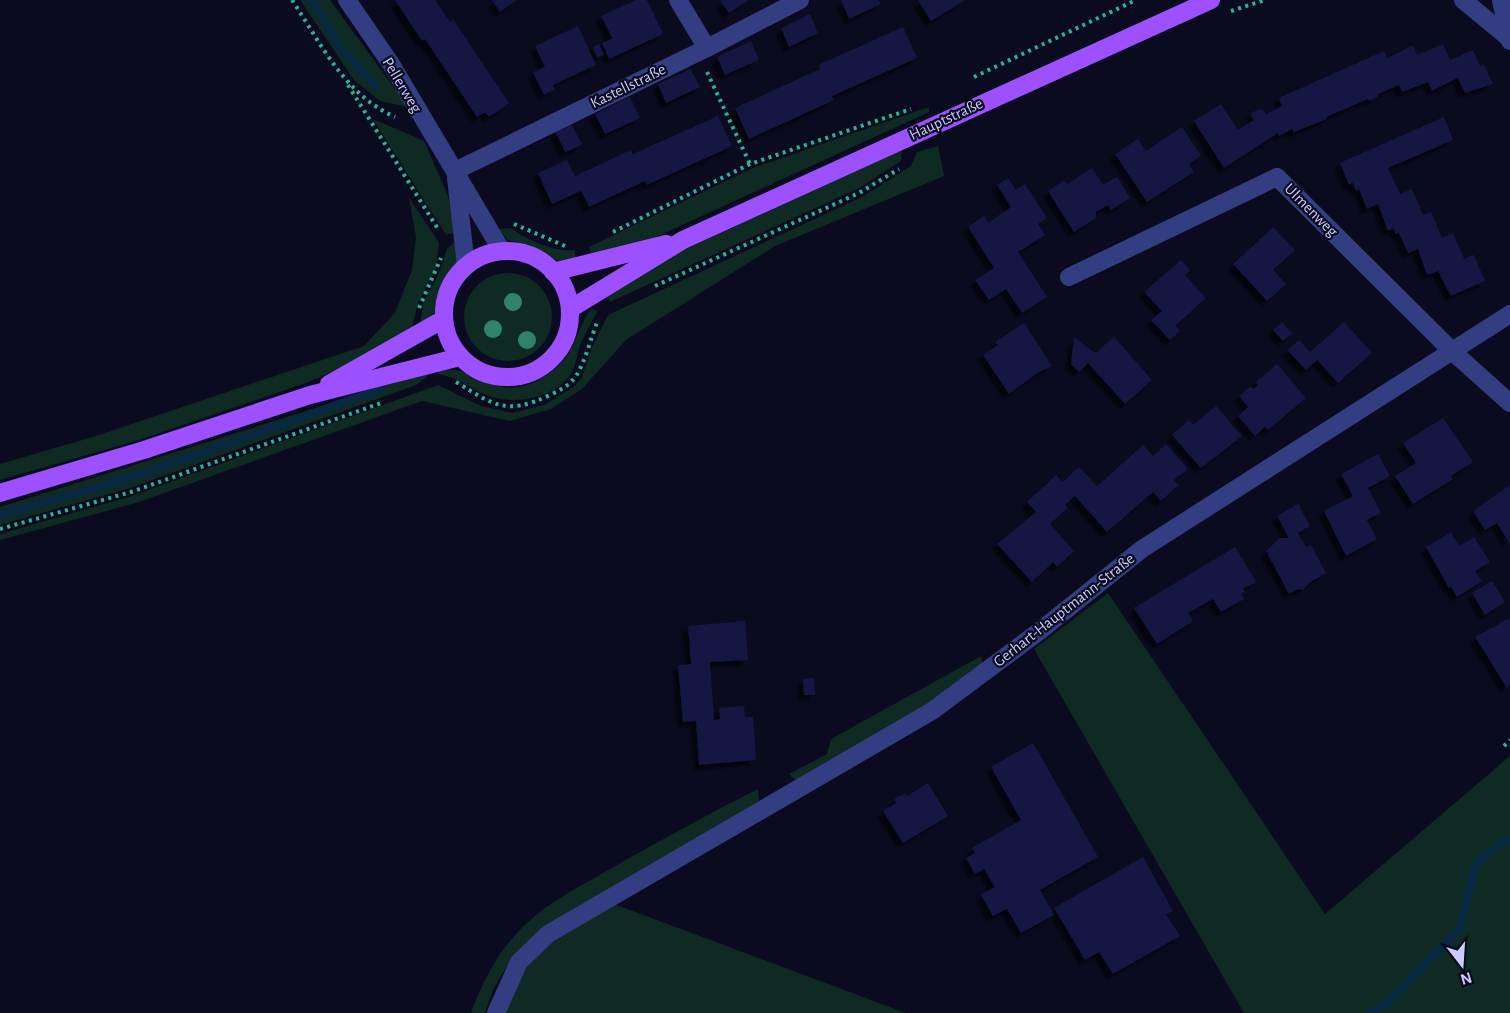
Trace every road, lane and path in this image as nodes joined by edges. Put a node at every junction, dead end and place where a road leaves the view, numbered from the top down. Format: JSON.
{"nodes":[{"id":1,"x":292,"y":0,"type":"edge"},
{"id":2,"x":347,"y":0,"type":"edge"},
{"id":3,"x":678,"y":0,"type":"edge"},
{"id":4,"x":800,"y":0,"type":"edge"},
{"id":5,"x":1136,"y":0,"type":"edge"},
{"id":6,"x":1265,"y":0,"type":"edge"},
{"id":7,"x":1463,"y":0,"type":"edge"},
{"id":8,"x":1501,"y":0,"type":"edge"},
{"id":9,"x":1215,"y":7,"type":"edge"},
{"id":10,"x":1509,"y":39,"type":"edge"},
{"id":11,"x":703,"y":50,"type":"junction"},
{"id":12,"x":974,"y":77,"type":"dead end"},
{"id":13,"x":348,"y":85,"type":"junction"},
{"id":14,"x":919,"y":106,"type":"dead end"},
{"id":15,"x":432,"y":134,"type":"junction"},
{"id":16,"x":750,"y":164,"type":"junction"},
{"id":17,"x":907,"y":164,"type":"dead end"},
{"id":18,"x":455,"y":171,"type":"junction"},
{"id":19,"x":489,"y":229,"type":"junction"},
{"id":20,"x":607,"y":235,"type":"dead end"},
{"id":21,"x":463,"y":237,"type":"junction"},
{"id":22,"x":683,"y":240,"type":"junction"},
{"id":23,"x":574,"y":247,"type":"dead end"},
{"id":24,"x":501,"y":251,"type":"junction"},
{"id":25,"x":466,"y":266,"type":"junction"},
{"id":26,"x":553,"y":272,"type":"junction"},
{"id":27,"x":1069,"y":277,"type":"dead end"},
{"id":28,"x":645,"y":291,"type":"dead end"},
{"id":29,"x":570,"y":309,"type":"junction"},
{"id":30,"x":602,"y":310,"type":"dead end"},
{"id":31,"x":1510,"y":314,"type":"edge"},
{"id":32,"x":444,"y":319,"type":"junction"},
{"id":33,"x":1453,"y":352,"type":"junction"},
{"id":34,"x":460,"y":357,"type":"junction"},
{"id":35,"x":446,"y":382,"type":"dead end"},
{"id":36,"x":310,"y":395,"type":"junction"},
{"id":37,"x":383,"y":402,"type":"dead end"},
{"id":38,"x":1510,"y":403,"type":"edge"},
{"id":39,"x":0,"y":493,"type":"edge"},
{"id":40,"x":0,"y":529,"type":"edge"},
{"id":41,"x":1510,"y":740,"type":"edge"},
{"id":42,"x":1504,"y":746,"type":"dead end"},
{"id":43,"x":496,"y":1013,"type":"edge"}],
"edges":[{"from":1,"to":13,"type":"path"},
{"from":2,"to":15,"type":"street","name":"Pellerweg"},
{"from":3,"to":11,"type":"street"},
{"from":4,"to":11,"type":"street","name":"Kastellstraße"},
{"from":5,"to":12,"type":"path"},
{"from":6,"to":9,"type":"path"},
{"from":7,"to":10,"type":"street"},
{"from":8,"to":10,"type":"street"},
{"from":9,"to":22,"type":"main road","name":"Hauptstraße"},
{"from":11,"to":16,"type":"path"},
{"from":11,"to":18,"type":"street","name":"Kastellstraße"},
{"from":13,"to":15,"type":"path"},
{"from":13,"to":21,"type":"path"},
{"from":14,"to":16,"type":"path"},
{"from":15,"to":18,"type":"street","name":"Pellerweg"},
{"from":16,"to":20,"type":"path"},
{"from":17,"to":28,"type":"path"},
{"from":18,"to":19,"type":"street","name":"Pellerweg"},
{"from":18,"to":21,"type":"street","name":"Pellerweg"},
{"from":19,"to":23,"type":"path"},
{"from":19,"to":24,"type":"street","name":"Pellerweg"},
{"from":21,"to":25,"type":"street","name":"Pellerweg"},
{"from":22,"to":26,"type":"main road","name":"Hauptstraße"},
{"from":22,"to":29,"type":"main road","name":"Hauptstraße"},
{"from":24,"to":25,"type":"main road"},
{"from":24,"to":26,"type":"main road"},
{"from":25,"to":32,"type":"main road"},
{"from":26,"to":29,"type":"main road"},
{"from":27,"to":33,"type":"street","name":"Ulmenweg"},
{"from":29,"to":34,"type":"main road"},
{"from":30,"to":35,"type":"path"},
{"from":31,"to":33,"type":"street","name":"Gerhart-Hauptmann-Straße"},
{"from":32,"to":34,"type":"main road"},
{"from":32,"to":36,"type":"main road"},
{"from":33,"to":38,"type":"street","name":"Ulmenweg"},
{"from":33,"to":43,"type":"street","name":"Gerhart-Hauptmann-Straße"},
{"from":34,"to":36,"type":"main road"},
{"from":36,"to":39,"type":"main road"},
{"from":37,"to":40,"type":"path"},
{"from":41,"to":42,"type":"path"}]}
